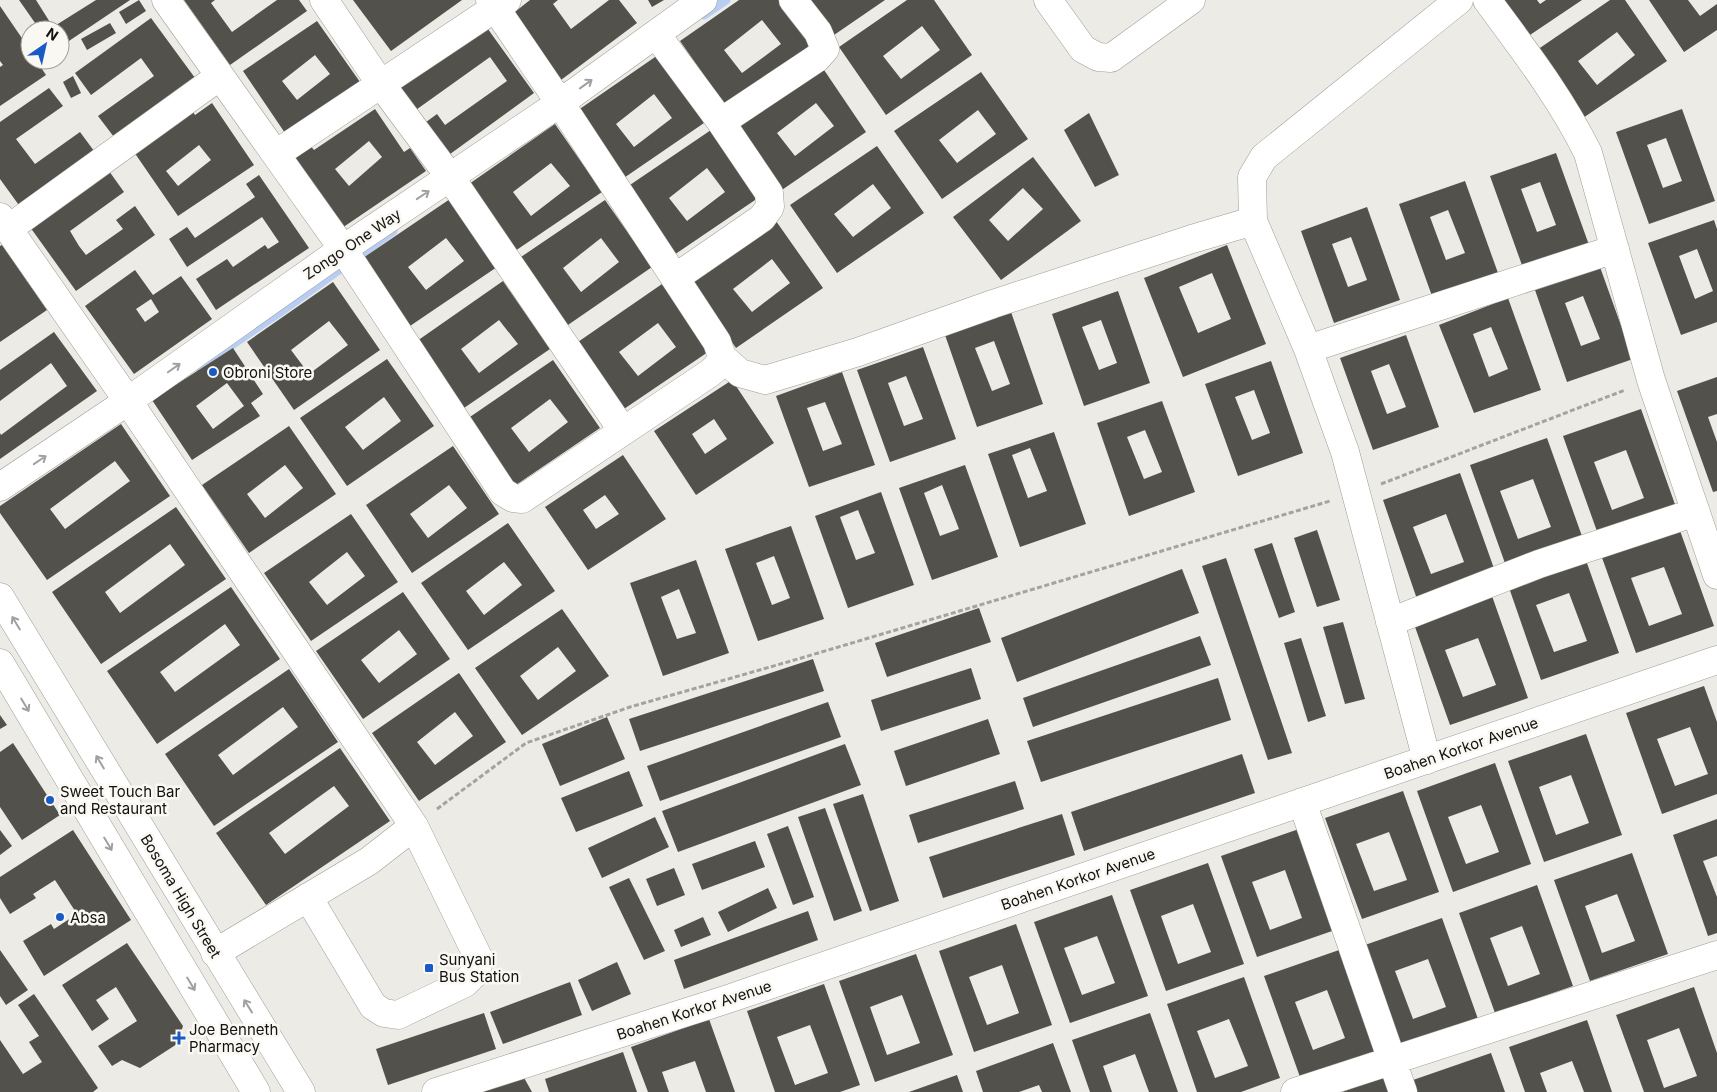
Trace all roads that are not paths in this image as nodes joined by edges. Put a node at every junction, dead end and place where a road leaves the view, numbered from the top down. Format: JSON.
{"nodes":[{"id":1,"x":166,"y":0,"type":"edge"},
{"id":2,"x":324,"y":0,"type":"edge"},
{"id":3,"x":703,"y":0,"type":"edge"},
{"id":4,"x":793,"y":0,"type":"edge"},
{"id":5,"x":1048,"y":0,"type":"edge"},
{"id":6,"x":1191,"y":0,"type":"edge"},
{"id":7,"x":1459,"y":0,"type":"edge"},
{"id":8,"x":1487,"y":0,"type":"edge"},
{"id":9,"x":498,"y":3,"type":"edge"},
{"id":10,"x":656,"y":34,"type":"junction"},
{"id":11,"x":220,"y":76,"type":"junction"},
{"id":12,"x":380,"y":84,"type":"junction"},
{"id":13,"x":560,"y":103,"type":"junction"},
{"id":14,"x":720,"y":122,"type":"junction"},
{"id":15,"x":276,"y":154,"type":"junction"},
{"id":16,"x":450,"y":177,"type":"junction"},
{"id":17,"x":1253,"y":221,"type":"junction"},
{"id":18,"x":4,"y":223,"type":"edge"},
{"id":19,"x":343,"y":249,"type":"junction"},
{"id":20,"x":1615,"y":249,"type":"junction"},
{"id":21,"x":675,"y":278,"type":"junction"},
{"id":22,"x":1308,"y":349,"type":"junction"},
{"id":23,"x":722,"y":357,"type":"junction"},
{"id":24,"x":128,"y":401,"type":"junction"},
{"id":25,"x":623,"y":431,"type":"junction"},
{"id":26,"x":0,"y":487,"type":"edge"},
{"id":27,"x":1696,"y":512,"type":"junction"},
{"id":28,"x":1717,"y":575,"type":"edge"},
{"id":29,"x":0,"y":598,"type":"edge"},
{"id":30,"x":1390,"y":622,"type":"junction"},
{"id":31,"x":1717,"y":660,"type":"edge"},
{"id":32,"x":0,"y":663,"type":"edge"},
{"id":33,"x":1427,"y":760,"type":"junction"},
{"id":34,"x":1302,"y":802,"type":"junction"},
{"id":35,"x":414,"y":826,"type":"junction"},
{"id":36,"x":308,"y":896,"type":"junction"},
{"id":37,"x":215,"y":953,"type":"junction"},
{"id":38,"x":1717,"y":955,"type":"edge"},
{"id":39,"x":1392,"y":1061,"type":"junction"},
{"id":40,"x":256,"y":1092,"type":"edge"},
{"id":41,"x":301,"y":1092,"type":"edge"},
{"id":42,"x":436,"y":1092,"type":"edge"},
{"id":43,"x":1295,"y":1092,"type":"edge"},
{"id":44,"x":1403,"y":1092,"type":"edge"}],
"edges":[{"from":1,"to":11,"type":"street"},
{"from":2,"to":12,"type":"street"},
{"from":3,"to":10,"type":"street","name":"Zongo One Way"},
{"from":4,"to":14,"type":"street"},
{"from":5,"to":6,"type":"street"},
{"from":7,"to":17,"type":"street"},
{"from":8,"to":20,"type":"street"},
{"from":9,"to":12,"type":"street"},
{"from":9,"to":13,"type":"street"},
{"from":13,"to":10,"type":"street","name":"Zongo One Way","one_way":true},
{"from":10,"to":14,"type":"street"},
{"from":11,"to":15,"type":"street"},
{"from":11,"to":18,"type":"street"},
{"from":12,"to":15,"type":"street"},
{"from":12,"to":16,"type":"street"},
{"from":13,"to":16,"type":"street","name":"Zongo One Way"},
{"from":13,"to":21,"type":"street"},
{"from":14,"to":21,"type":"street"},
{"from":15,"to":19,"type":"street"},
{"from":19,"to":16,"type":"street","name":"Zongo One Way","one_way":true},
{"from":16,"to":25,"type":"street"},
{"from":17,"to":22,"type":"street"},
{"from":17,"to":23,"type":"street"},
{"from":18,"to":24,"type":"street"},
{"from":24,"to":19,"type":"street","name":"Zongo One Way","one_way":true},
{"from":19,"to":25,"type":"street"},
{"from":20,"to":22,"type":"street"},
{"from":20,"to":27,"type":"street"},
{"from":21,"to":23,"type":"street"},
{"from":22,"to":30,"type":"street"},
{"from":23,"to":25,"type":"street"},
{"from":26,"to":24,"type":"street","name":"Zongo One Way","one_way":true},
{"from":24,"to":35,"type":"street"},
{"from":27,"to":28,"type":"street"},
{"from":27,"to":30,"type":"street"},
{"from":37,"to":29,"type":"street","name":"Bosoma High Street","one_way":true},
{"from":30,"to":33,"type":"street"},
{"from":31,"to":33,"type":"street","name":"Boahen Korkor Avenue"},
{"from":32,"to":40,"type":"street","one_way":true},
{"from":33,"to":34,"type":"street","name":"Boahen Korkor Avenue"},
{"from":34,"to":39,"type":"street"},
{"from":34,"to":42,"type":"street","name":"Boahen Korkor Avenue"},
{"from":35,"to":36,"type":"street"},
{"from":35,"to":36,"type":"street"},
{"from":36,"to":37,"type":"street"},
{"from":41,"to":37,"type":"street","name":"Bosoma High Street","one_way":true},
{"from":38,"to":39,"type":"street"},
{"from":39,"to":43,"type":"street"},
{"from":39,"to":44,"type":"street"}]}
